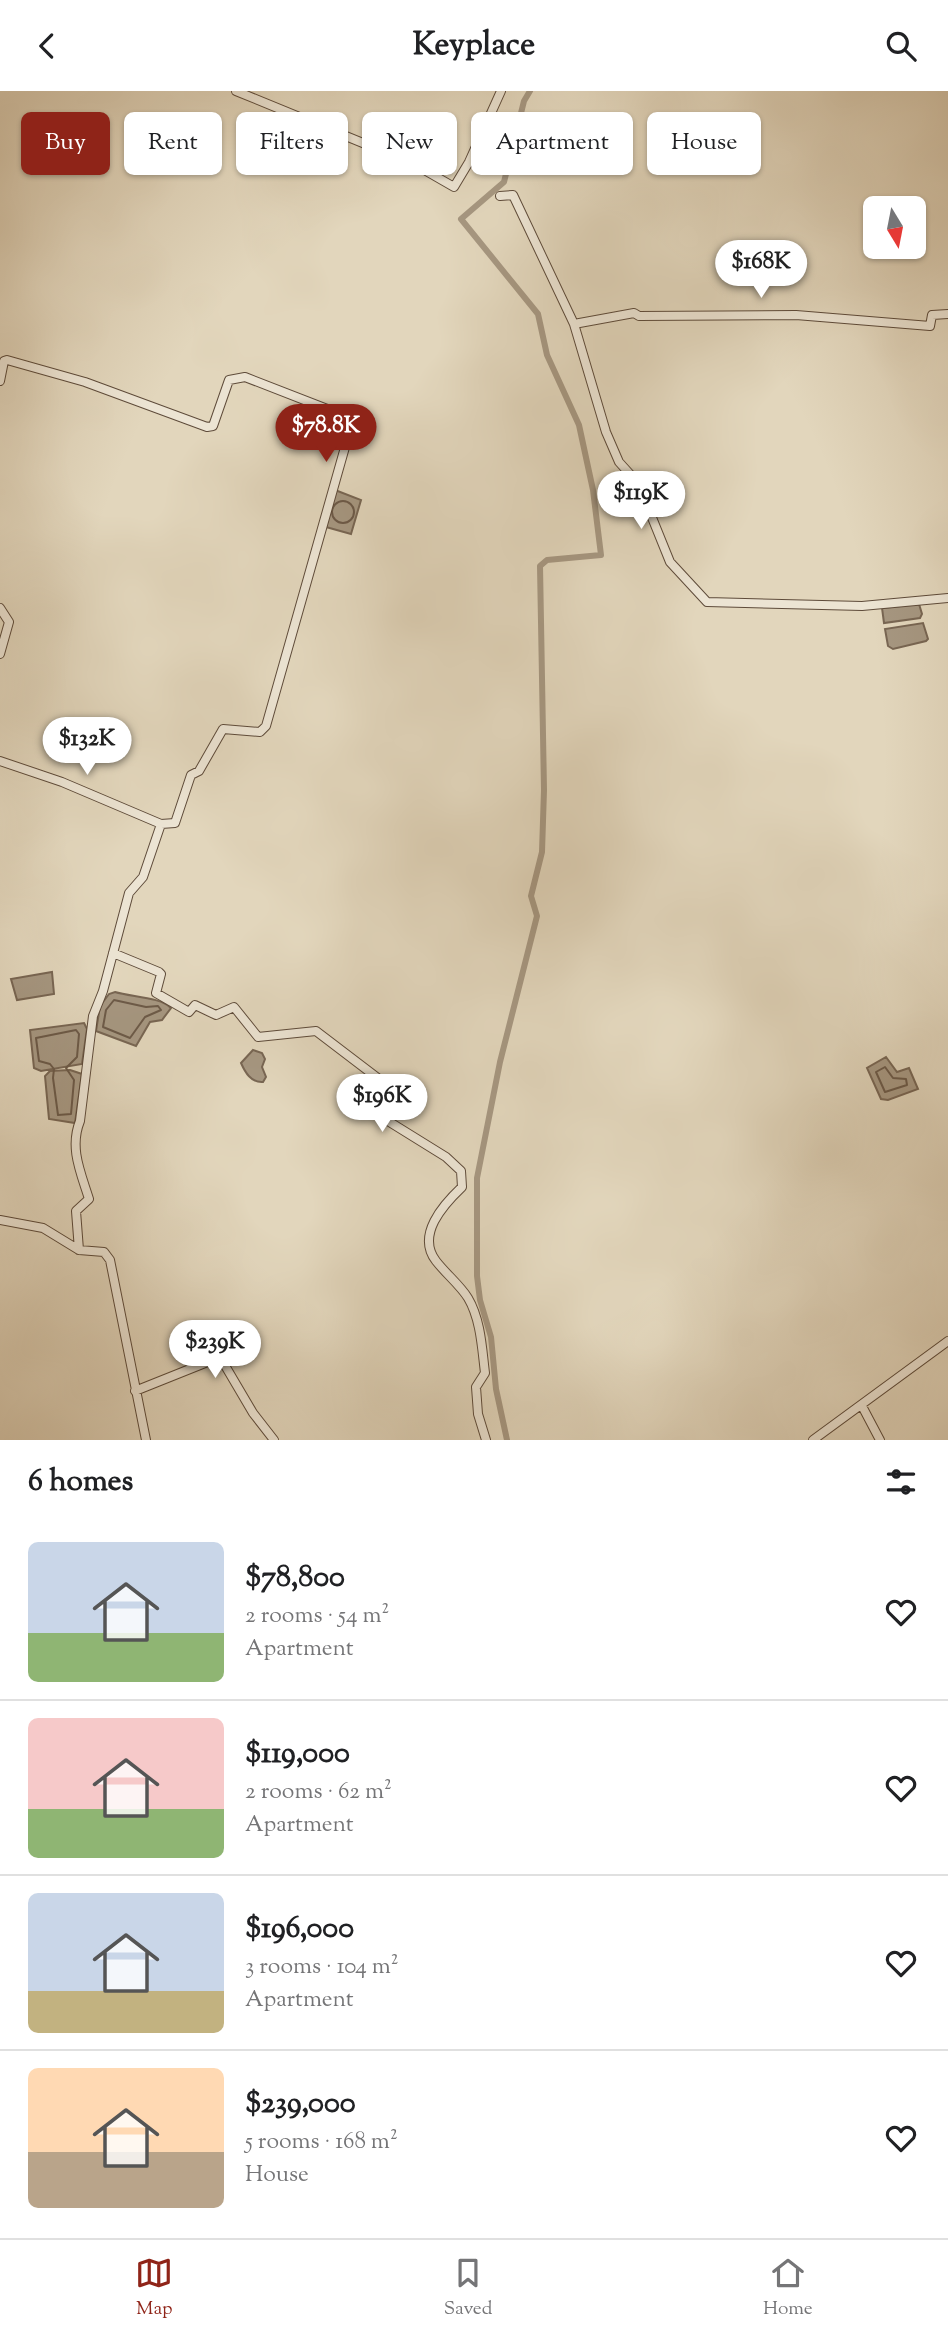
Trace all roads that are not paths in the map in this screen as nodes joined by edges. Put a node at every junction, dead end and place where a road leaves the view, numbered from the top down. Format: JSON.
{"nodes":[{"id":1,"x":236,"y":91,"type":"edge"},
{"id":2,"x":501,"y":91,"type":"edge"},
{"id":3,"x":500,"y":196,"type":"dead end"},
{"id":4,"x":948,"y":314,"type":"edge"},
{"id":5,"x":574,"y":324,"type":"junction"},
{"id":6,"x":0,"y":381,"type":"edge"},
{"id":7,"x":948,"y":598,"type":"edge"},
{"id":8,"x":0,"y":608,"type":"edge"},
{"id":9,"x":0,"y":654,"type":"edge"},
{"id":10,"x":0,"y":761,"type":"edge"},
{"id":11,"x":161,"y":824,"type":"junction"},
{"id":12,"x":113,"y":954,"type":"junction"},
{"id":13,"x":0,"y":1220,"type":"edge"},
{"id":14,"x":79,"y":1249,"type":"junction"},
{"id":15,"x":948,"y":1341,"type":"edge"},
{"id":16,"x":135,"y":1391,"type":"junction"},
{"id":17,"x":862,"y":1406,"type":"junction"},
{"id":18,"x":146,"y":1440,"type":"edge"},
{"id":19,"x":274,"y":1440,"type":"edge"},
{"id":20,"x":486,"y":1440,"type":"edge"},
{"id":21,"x":813,"y":1440,"type":"edge"},
{"id":22,"x":880,"y":1440,"type":"edge"}],
"edges":[{"from":1,"to":2,"type":"street"},
{"from":3,"to":5,"type":"street"},
{"from":4,"to":5,"type":"street"},
{"from":5,"to":7,"type":"street"},
{"from":6,"to":11,"type":"street"},
{"from":8,"to":9,"type":"street"},
{"from":10,"to":11,"type":"street"},
{"from":11,"to":12,"type":"street"},
{"from":12,"to":14,"type":"street"},
{"from":12,"to":20,"type":"street"},
{"from":13,"to":14,"type":"street"},
{"from":14,"to":16,"type":"street"},
{"from":15,"to":17,"type":"street"},
{"from":16,"to":18,"type":"street"},
{"from":16,"to":19,"type":"street"},
{"from":17,"to":21,"type":"street"},
{"from":17,"to":22,"type":"street"}]}
